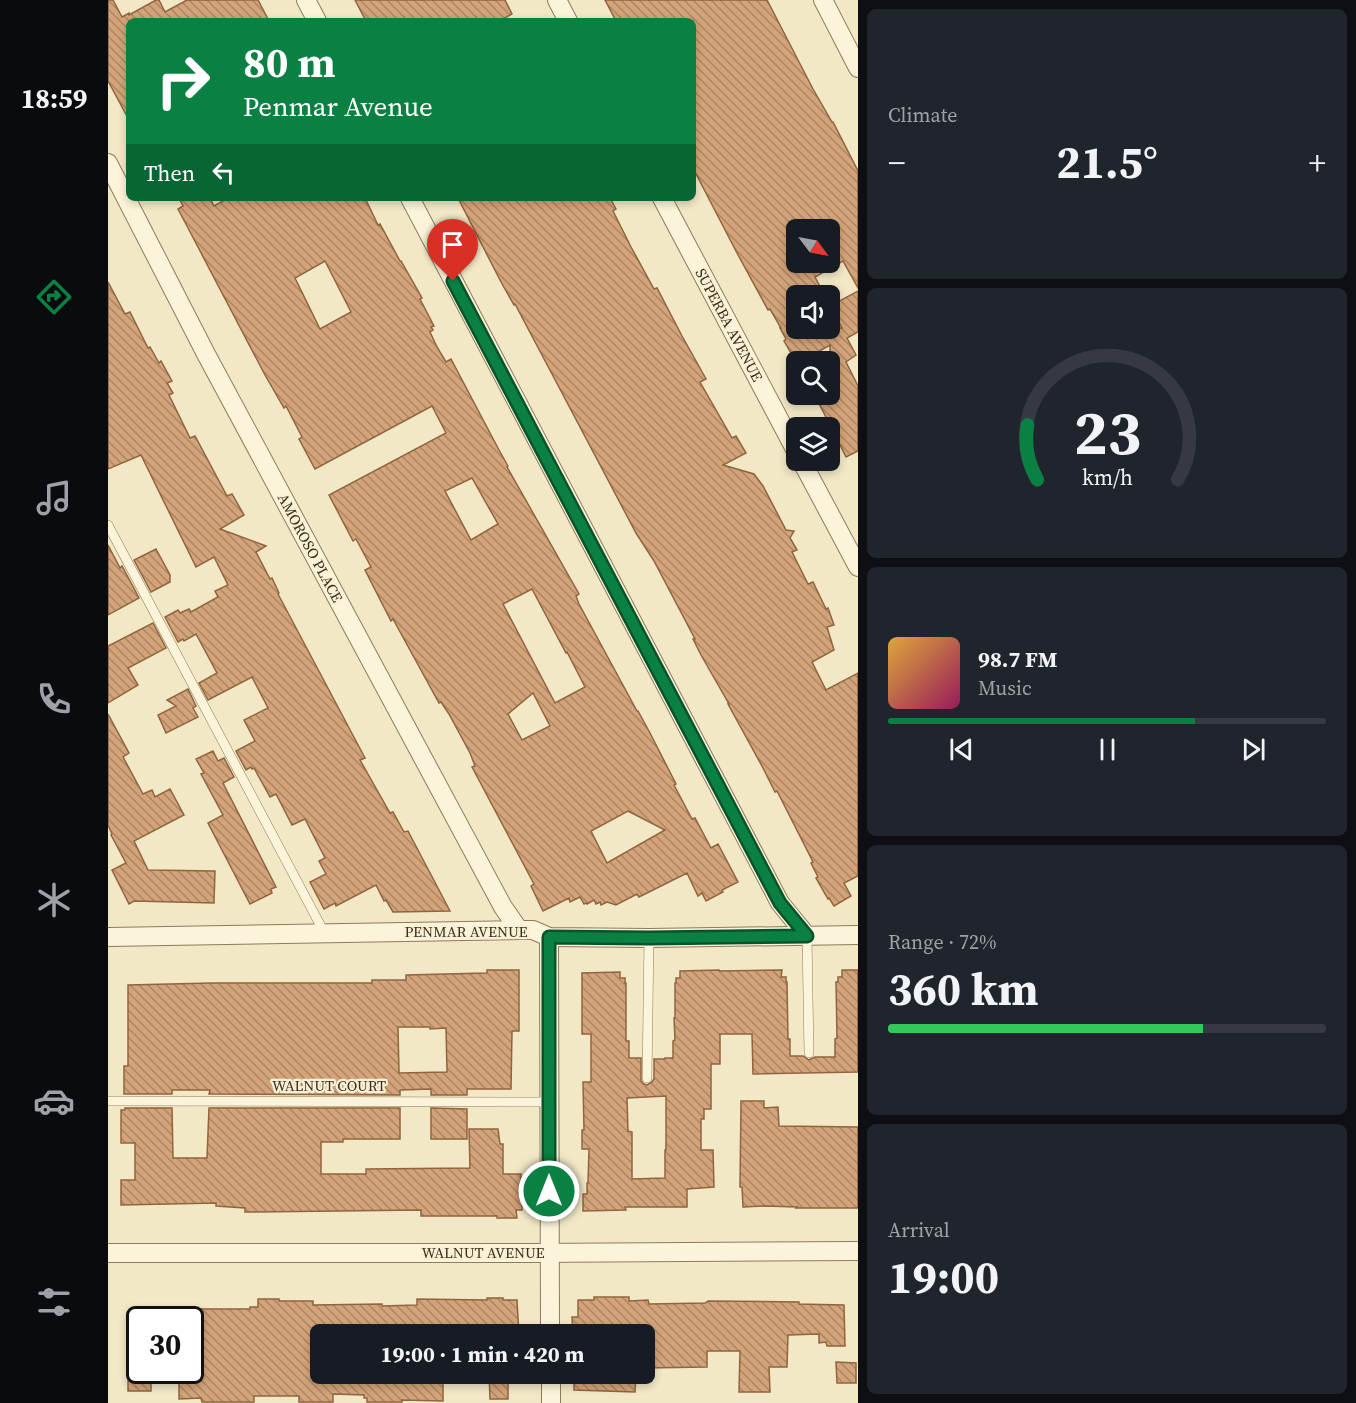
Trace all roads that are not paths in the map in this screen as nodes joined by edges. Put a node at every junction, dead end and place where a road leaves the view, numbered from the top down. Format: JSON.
{"nodes":[{"id":1,"x":306,"y":0,"type":"edge"},
{"id":2,"x":557,"y":0,"type":"edge"},
{"id":3,"x":822,"y":0,"type":"edge"},
{"id":4,"x":315,"y":18,"type":"edge"},
{"id":5,"x":566,"y":18,"type":"edge"},
{"id":6,"x":858,"y":68,"type":"edge"},
{"id":7,"x":108,"y":163,"type":"edge"},
{"id":8,"x":126,"y":198,"type":"edge"},
{"id":9,"x":127,"y":201,"type":"edge"},
{"id":10,"x":412,"y":201,"type":"edge"},
{"id":11,"x":664,"y":201,"type":"edge"},
{"id":12,"x":786,"y":432,"type":"edge"},
{"id":13,"x":807,"y":471,"type":"edge"},
{"id":14,"x":108,"y":525,"type":"edge"},
{"id":15,"x":858,"y":567,"type":"edge"},
{"id":16,"x":519,"y":930,"type":"junction"},
{"id":17,"x":325,"y":934,"type":"junction"},
{"id":18,"x":858,"y":935,"type":"edge"},
{"id":19,"x":807,"y":936,"type":"junction"},
{"id":20,"x":108,"y":937,"type":"edge"},
{"id":21,"x":549,"y":937,"type":"junction"},
{"id":22,"x":649,"y":938,"type":"junction"},
{"id":23,"x":809,"y":1053,"type":"dead end"},
{"id":24,"x":647,"y":1078,"type":"dead end"},
{"id":25,"x":108,"y":1101,"type":"edge"},
{"id":26,"x":549,"y":1102,"type":"junction"},
{"id":27,"x":858,"y":1251,"type":"edge"},
{"id":28,"x":108,"y":1252,"type":"edge"},
{"id":29,"x":550,"y":1253,"type":"junction"},
{"id":30,"x":550,"y":1324,"type":"edge"},
{"id":31,"x":551,"y":1384,"type":"edge"},
{"id":32,"x":551,"y":1403,"type":"edge"}],
"edges":[{"from":1,"to":4,"type":"street"},
{"from":2,"to":5,"type":"street"},
{"from":3,"to":6,"type":"street"},
{"from":7,"to":8,"type":"street","name":"AMOROSO PLACE"},
{"from":9,"to":16,"type":"street","name":"AMOROSO PLACE"},
{"from":10,"to":19,"type":"street"},
{"from":11,"to":12,"type":"street","name":"SUPERBA AVENUE"},
{"from":13,"to":15,"type":"street"},
{"from":14,"to":17,"type":"lane"},
{"from":16,"to":17,"type":"street","name":"PENMAR AVENUE"},
{"from":16,"to":21,"type":"street","name":"PENMAR AVENUE"},
{"from":17,"to":20,"type":"street","name":"PENMAR AVENUE"},
{"from":18,"to":19,"type":"street","name":"PENMAR AVENUE"},
{"from":19,"to":22,"type":"street","name":"PENMAR AVENUE"},
{"from":19,"to":23,"type":"lane"},
{"from":21,"to":22,"type":"street","name":"PENMAR AVENUE"},
{"from":21,"to":26,"type":"street"},
{"from":22,"to":24,"type":"lane"},
{"from":25,"to":26,"type":"lane","name":"WALNUT COURT"},
{"from":26,"to":29,"type":"street"},
{"from":27,"to":29,"type":"street","name":"WALNUT AVENUE"},
{"from":28,"to":29,"type":"street","name":"WALNUT AVENUE"},
{"from":29,"to":30,"type":"street"},
{"from":31,"to":32,"type":"street"}]}
